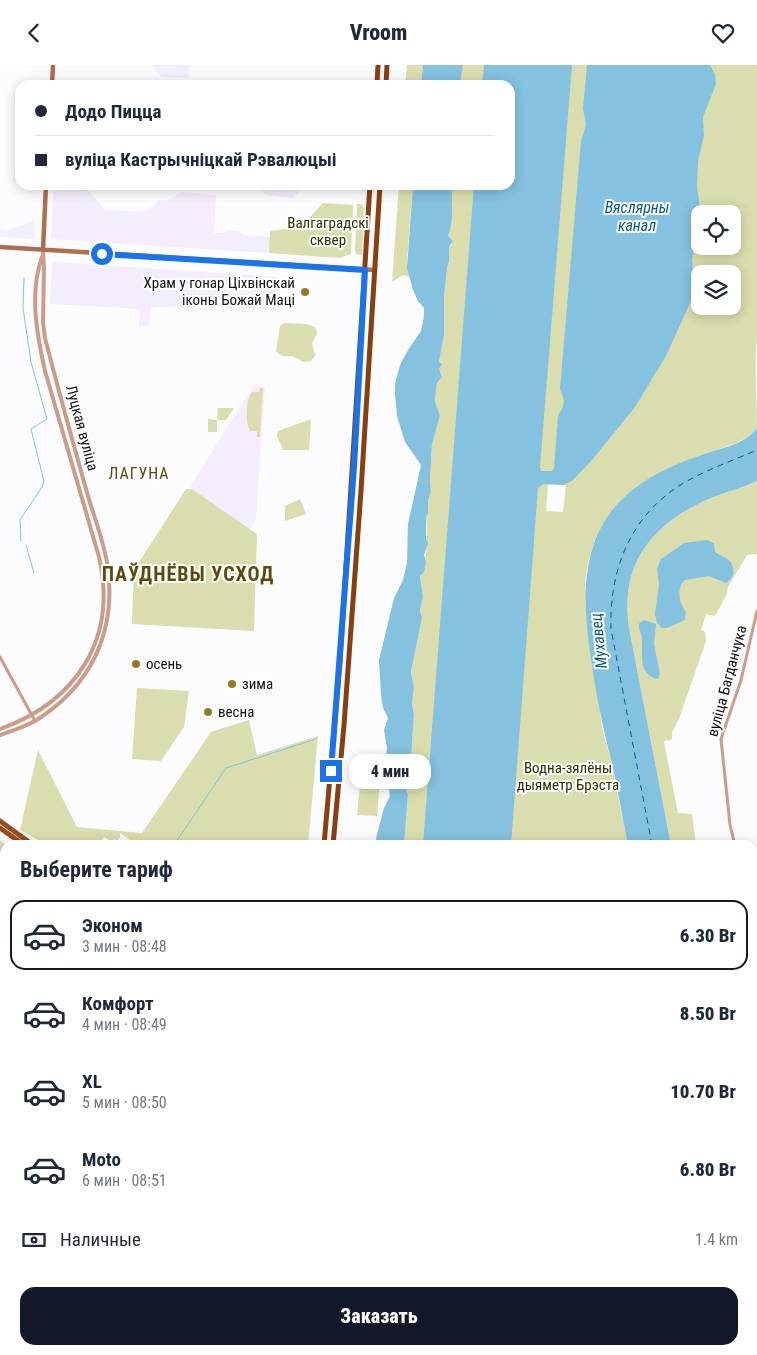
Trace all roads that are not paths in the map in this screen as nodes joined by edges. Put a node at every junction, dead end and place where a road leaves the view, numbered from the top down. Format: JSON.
{"nodes":[{"id":1,"x":53,"y":65,"type":"edge"},
{"id":2,"x":378,"y":65,"type":"edge"},
{"id":3,"x":387,"y":65,"type":"edge"},
{"id":4,"x":52,"y":80,"type":"edge"},
{"id":5,"x":377,"y":80,"type":"edge"},
{"id":6,"x":386,"y":80,"type":"edge"},
{"id":7,"x":46,"y":190,"type":"edge"},
{"id":8,"x":370,"y":190,"type":"edge"},
{"id":9,"x":380,"y":190,"type":"edge"},
{"id":10,"x":0,"y":247,"type":"edge"},
{"id":11,"x":42,"y":252,"type":"junction"},
{"id":12,"x":365,"y":270,"type":"junction"},
{"id":13,"x":375,"y":270,"type":"junction"},
{"id":14,"x":59,"y":392,"type":"junction"},
{"id":15,"x":52,"y":394,"type":"junction"},
{"id":16,"x":356,"y":420,"type":"junction"},
{"id":17,"x":366,"y":421,"type":"junction"},
{"id":18,"x":355,"y":444,"type":"junction"},
{"id":19,"x":364,"y":445,"type":"junction"},
{"id":20,"x":98,"y":531,"type":"junction"},
{"id":21,"x":91,"y":532,"type":"junction"},
{"id":22,"x":757,"y":611,"type":"edge"},
{"id":23,"x":0,"y":657,"type":"edge"},
{"id":24,"x":336,"y":706,"type":"junction"},
{"id":25,"x":346,"y":707,"type":"junction"},
{"id":26,"x":32,"y":716,"type":"junction"},
{"id":27,"x":35,"y":721,"type":"junction"},
{"id":28,"x":335,"y":725,"type":"junction"},
{"id":29,"x":344,"y":725,"type":"junction"},
{"id":30,"x":0,"y":729,"type":"edge"},
{"id":31,"x":0,"y":735,"type":"edge"},
{"id":32,"x":0,"y":821,"type":"edge"},
{"id":33,"x":0,"y":828,"type":"edge"},
{"id":34,"x":17,"y":840,"type":"edge"},
{"id":35,"x":26,"y":840,"type":"edge"},
{"id":36,"x":324,"y":840,"type":"edge"},
{"id":37,"x":333,"y":840,"type":"edge"},
{"id":38,"x":734,"y":840,"type":"edge"}],
"edges":[{"from":1,"to":4,"type":"main road"},
{"from":2,"to":5,"type":"highway"},
{"from":3,"to":6,"type":"highway"},
{"from":7,"to":11,"type":"main road","name":"Луцкая вуліца"},
{"from":8,"to":12,"type":"highway"},
{"from":9,"to":13,"type":"highway"},
{"from":10,"to":11,"type":"main road"},
{"from":11,"to":12,"type":"main road"},
{"from":11,"to":14,"type":"street","name":"Луцкая вуліца"},
{"from":11,"to":15,"type":"street","name":"Луцкая вуліца"},
{"from":12,"to":13,"type":"main road"},
{"from":12,"to":16,"type":"highway"},
{"from":13,"to":17,"type":"highway"},
{"from":14,"to":15,"type":"street"},
{"from":14,"to":20,"type":"street","name":"Луцкая вуліца"},
{"from":15,"to":21,"type":"street","name":"Луцкая вуліца"},
{"from":16,"to":17,"type":"highway"},
{"from":16,"to":18,"type":"highway"},
{"from":17,"to":19,"type":"highway"},
{"from":18,"to":19,"type":"highway"},
{"from":18,"to":24,"type":"highway"},
{"from":19,"to":25,"type":"highway"},
{"from":20,"to":21,"type":"street"},
{"from":20,"to":27,"type":"street","name":"Луцкая вуліца"},
{"from":21,"to":26,"type":"street","name":"Луцкая вуліца"},
{"from":22,"to":38,"type":"street","name":"вуліца Багданчука"},
{"from":23,"to":26,"type":"street"},
{"from":24,"to":25,"type":"highway"},
{"from":24,"to":28,"type":"highway"},
{"from":25,"to":29,"type":"highway"},
{"from":26,"to":27,"type":"street"},
{"from":26,"to":30,"type":"street","name":"Луцкая вуліца"},
{"from":27,"to":31,"type":"street","name":"Луцкая вуліца"},
{"from":28,"to":29,"type":"highway"},
{"from":28,"to":36,"type":"highway"},
{"from":29,"to":37,"type":"highway"},
{"from":32,"to":35,"type":"main road"},
{"from":33,"to":34,"type":"main road"}]}
